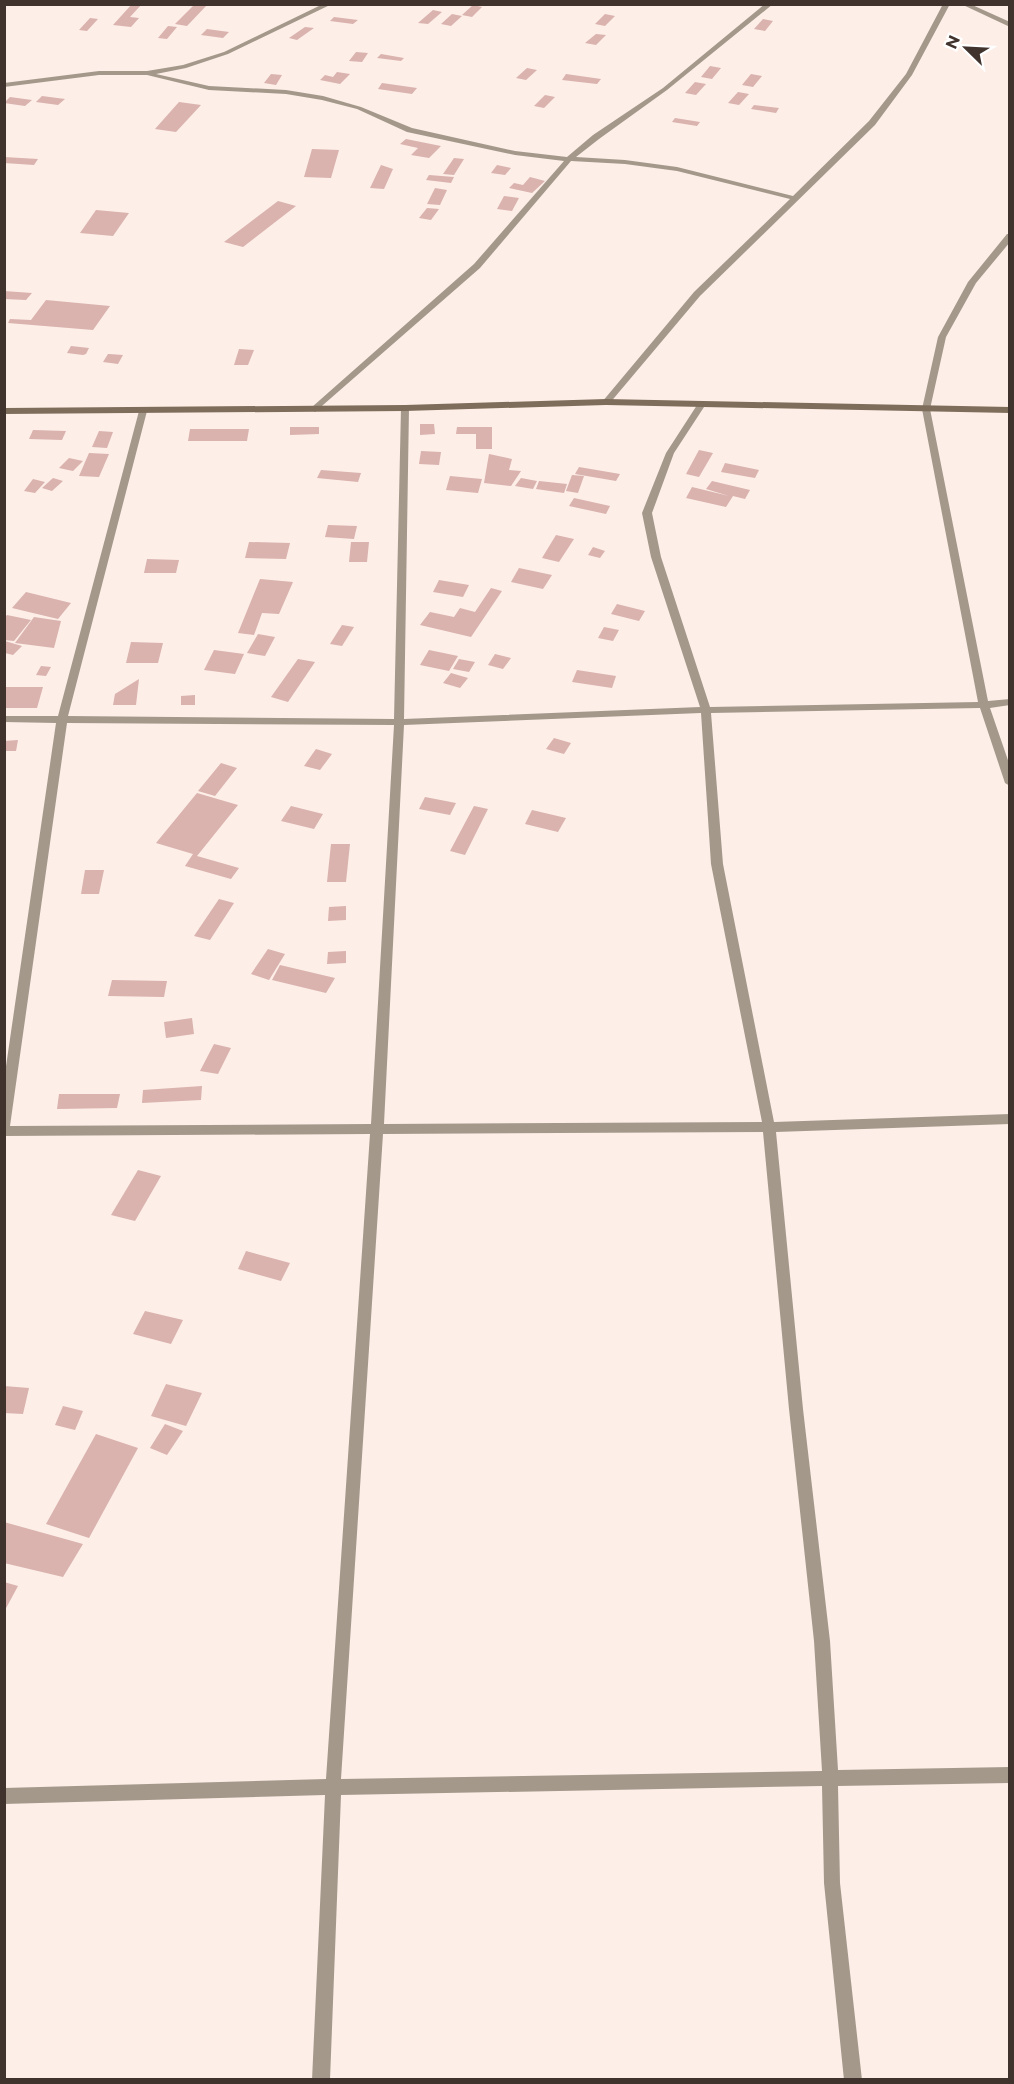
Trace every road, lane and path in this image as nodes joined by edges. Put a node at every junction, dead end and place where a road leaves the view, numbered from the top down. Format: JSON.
{"nodes":[{"id":1,"x":329,"y":4,"type":"edge"},
{"id":2,"x":770,"y":4,"type":"edge"},
{"id":3,"x":947,"y":4,"type":"edge"},
{"id":4,"x":964,"y":4,"type":"edge"},
{"id":5,"x":1010,"y":25,"type":"edge"},
{"id":6,"x":147,"y":73,"type":"junction"},
{"id":7,"x":4,"y":85,"type":"edge"},
{"id":8,"x":569,"y":159,"type":"junction"},
{"id":9,"x":794,"y":198,"type":"junction"},
{"id":10,"x":1010,"y":236,"type":"edge"},
{"id":11,"x":606,"y":402,"type":"junction"},
{"id":12,"x":702,"y":405,"type":"junction"},
{"id":13,"x":405,"y":408,"type":"junction"},
{"id":14,"x":315,"y":409,"type":"junction"},
{"id":15,"x":926,"y":409,"type":"junction"},
{"id":16,"x":1010,"y":410,"type":"edge"},
{"id":17,"x":4,"y":411,"type":"edge"},
{"id":18,"x":143,"y":411,"type":"junction"},
{"id":19,"x":1010,"y":702,"type":"edge"},
{"id":20,"x":984,"y":705,"type":"junction"},
{"id":21,"x":706,"y":711,"type":"junction"},
{"id":22,"x":4,"y":719,"type":"edge"},
{"id":23,"x":62,"y":719,"type":"junction"},
{"id":24,"x":399,"y":722,"type":"junction"},
{"id":25,"x":1010,"y":783,"type":"edge"},
{"id":26,"x":1010,"y":1119,"type":"edge"},
{"id":27,"x":4,"y":1126,"type":"edge"},
{"id":28,"x":769,"y":1127,"type":"junction"},
{"id":29,"x":378,"y":1130,"type":"junction"},
{"id":30,"x":4,"y":1131,"type":"edge"},
{"id":31,"x":1010,"y":1775,"type":"edge"},
{"id":32,"x":830,"y":1776,"type":"junction"},
{"id":33,"x":333,"y":1786,"type":"junction"},
{"id":34,"x":4,"y":1796,"type":"edge"},
{"id":35,"x":321,"y":2079,"type":"edge"},
{"id":36,"x":853,"y":2079,"type":"edge"}],
"edges":[{"from":1,"to":6,"type":"street"},
{"from":2,"to":8,"type":"street"},
{"from":3,"to":9,"type":"street"},
{"from":4,"to":5,"type":"street"},
{"from":6,"to":7,"type":"street"},
{"from":6,"to":8,"type":"street"},
{"from":8,"to":9,"type":"street"},
{"from":8,"to":14,"type":"street"},
{"from":9,"to":11,"type":"street"},
{"from":10,"to":15,"type":"street"},
{"from":11,"to":12,"type":"street"},
{"from":11,"to":13,"type":"street"},
{"from":12,"to":15,"type":"street"},
{"from":12,"to":21,"type":"street"},
{"from":13,"to":14,"type":"street"},
{"from":13,"to":24,"type":"street"},
{"from":14,"to":18,"type":"street"},
{"from":15,"to":16,"type":"street"},
{"from":15,"to":20,"type":"street"},
{"from":17,"to":18,"type":"street"},
{"from":18,"to":23,"type":"street"},
{"from":19,"to":20,"type":"street"},
{"from":20,"to":21,"type":"street"},
{"from":20,"to":25,"type":"street"},
{"from":21,"to":24,"type":"street"},
{"from":21,"to":28,"type":"street"},
{"from":22,"to":23,"type":"street"},
{"from":23,"to":24,"type":"street"},
{"from":23,"to":27,"type":"street"},
{"from":24,"to":29,"type":"street"},
{"from":26,"to":28,"type":"street"},
{"from":28,"to":29,"type":"street"},
{"from":28,"to":32,"type":"street"},
{"from":29,"to":30,"type":"street"},
{"from":29,"to":33,"type":"street"},
{"from":31,"to":32,"type":"street"},
{"from":32,"to":33,"type":"street"},
{"from":32,"to":36,"type":"street"},
{"from":33,"to":34,"type":"street"},
{"from":33,"to":35,"type":"street"}]}
